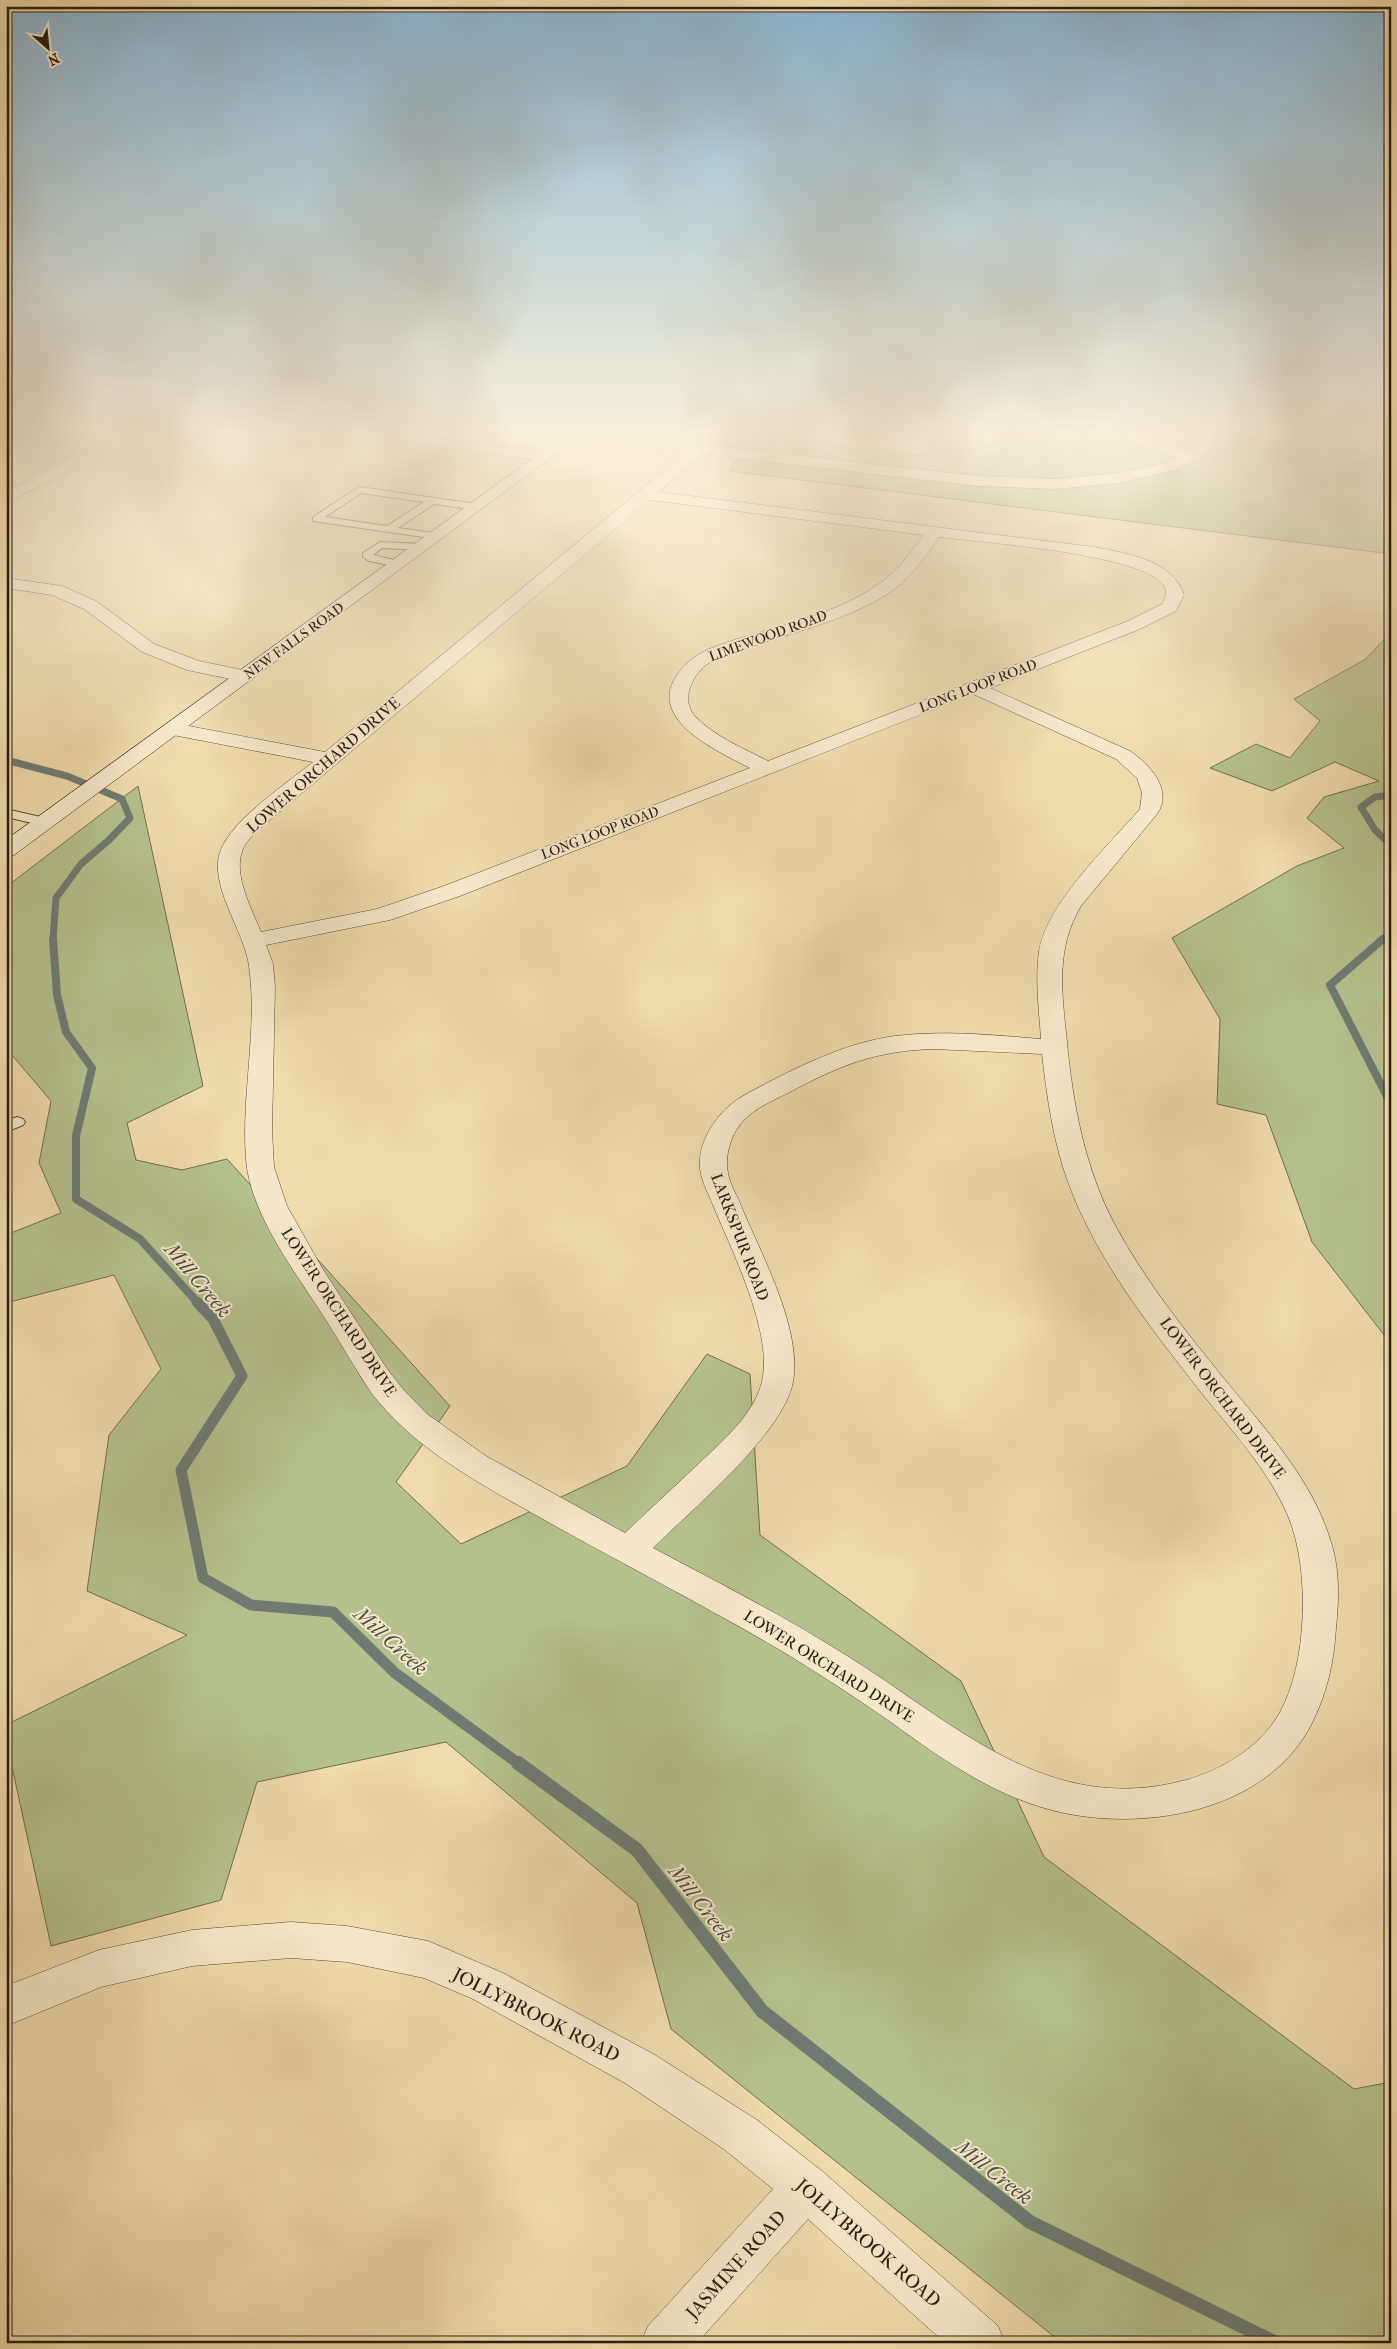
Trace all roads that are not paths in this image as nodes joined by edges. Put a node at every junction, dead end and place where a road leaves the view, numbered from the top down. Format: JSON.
{"nodes":[{"id":1,"x":425,"y":540,"type":"edge"},
{"id":2,"x":592,"y":540,"type":"edge"},
{"id":3,"x":927,"y":540,"type":"edge"},
{"id":4,"x":1000,"y":540,"type":"edge"},
{"id":5,"x":430,"y":541,"type":"junction"},
{"id":6,"x":399,"y":564,"type":"junction"},
{"id":7,"x":6,"y":583,"type":"edge"},
{"id":8,"x":245,"y":676,"type":"junction"},
{"id":9,"x":973,"y":688,"type":"junction"},
{"id":10,"x":172,"y":729,"type":"junction"},
{"id":11,"x":329,"y":759,"type":"junction"},
{"id":12,"x":766,"y":768,"type":"junction"},
{"id":13,"x":6,"y":813,"type":"edge"},
{"id":14,"x":45,"y":822,"type":"junction"},
{"id":15,"x":6,"y":850,"type":"edge"},
{"id":16,"x":253,"y":941,"type":"junction"},
{"id":17,"x":1054,"y":1047,"type":"junction"},
{"id":18,"x":628,"y":1551,"type":"junction"},
{"id":19,"x":6,"y":2007,"type":"edge"},
{"id":20,"x":806,"y":2187,"type":"junction"},
{"id":21,"x":666,"y":2343,"type":"edge"},
{"id":22,"x":981,"y":2343,"type":"edge"}],
"edges":[{"from":1,"to":5,"type":"lane"},
{"from":2,"to":11,"type":"street","name":"LOWER ORCHARD DRIVE"},
{"from":3,"to":12,"type":"street","name":"LIMEWOOD ROAD"},
{"from":4,"to":9,"type":"street","name":"LONG LOOP ROAD"},
{"from":5,"to":6,"type":"street","name":"NEW FALLS ROAD"},
{"from":5,"to":6,"type":"lane"},
{"from":6,"to":8,"type":"street","name":"NEW FALLS ROAD"},
{"from":7,"to":8,"type":"street"},
{"from":8,"to":10,"type":"street","name":"NEW FALLS ROAD"},
{"from":9,"to":12,"type":"street","name":"LONG LOOP ROAD"},
{"from":9,"to":17,"type":"street","name":"LOWER ORCHARD DRIVE"},
{"from":10,"to":11,"type":"street"},
{"from":10,"to":14,"type":"street","name":"NEW FALLS ROAD"},
{"from":11,"to":16,"type":"street","name":"LOWER ORCHARD DRIVE"},
{"from":12,"to":16,"type":"street","name":"LONG LOOP ROAD"},
{"from":13,"to":14,"type":"lane"},
{"from":14,"to":15,"type":"street","name":"NEW FALLS ROAD"},
{"from":16,"to":18,"type":"street","name":"LOWER ORCHARD DRIVE"},
{"from":17,"to":18,"type":"street","name":"LARKSPUR ROAD"},
{"from":17,"to":18,"type":"street","name":"LOWER ORCHARD DRIVE"},
{"from":19,"to":20,"type":"street","name":"JOLLYBROOK ROAD"},
{"from":20,"to":21,"type":"street","name":"JASMINE ROAD"},
{"from":20,"to":22,"type":"street","name":"JOLLYBROOK ROAD"}]}
